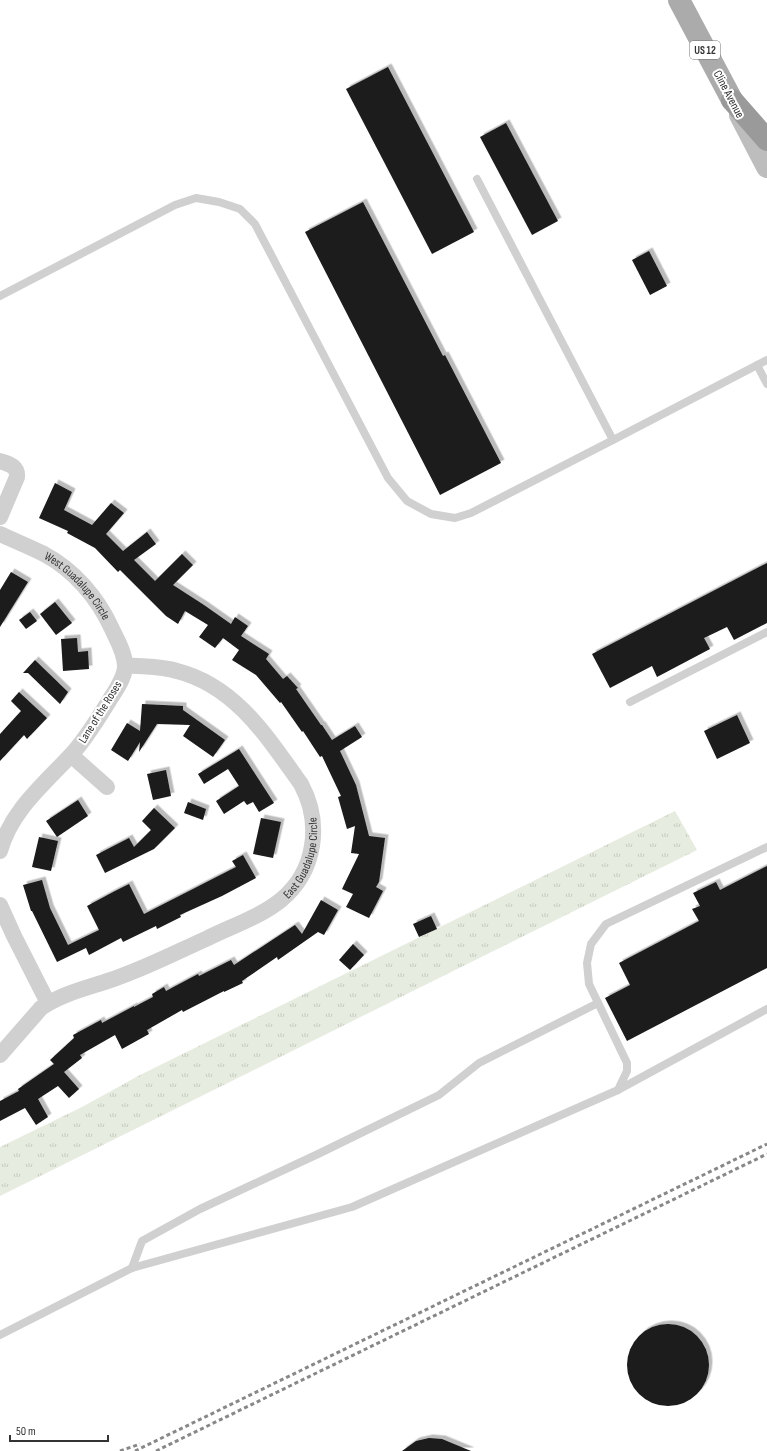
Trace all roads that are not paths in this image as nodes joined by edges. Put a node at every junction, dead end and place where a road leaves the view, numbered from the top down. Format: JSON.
{"nodes":[{"id":1,"x":679,"y":0,"type":"edge"},
{"id":2,"x":732,"y":100,"type":"junction"},
{"id":3,"x":767,"y":140,"type":"edge"},
{"id":4,"x":767,"y":167,"type":"edge"},
{"id":5,"x":477,"y":179,"type":"dead end"},
{"id":6,"x":0,"y":296,"type":"edge"},
{"id":7,"x":767,"y":360,"type":"edge"},
{"id":8,"x":757,"y":365,"type":"junction"},
{"id":9,"x":767,"y":384,"type":"edge"},
{"id":10,"x":613,"y":440,"type":"junction"},
{"id":11,"x":0,"y":461,"type":"edge"},
{"id":12,"x":0,"y":517,"type":"edge"},
{"id":13,"x":0,"y":534,"type":"edge"},
{"id":14,"x":767,"y":632,"type":"edge"},
{"id":15,"x":125,"y":665,"type":"junction"},
{"id":16,"x":630,"y":702,"type":"dead end"},
{"id":17,"x":71,"y":755,"type":"junction"},
{"id":18,"x":107,"y":787,"type":"dead end"},
{"id":19,"x":767,"y":847,"type":"edge"},
{"id":20,"x":0,"y":851,"type":"edge"},
{"id":21,"x":0,"y":905,"type":"edge"},
{"id":22,"x":48,"y":1003,"type":"junction"},
{"id":23,"x":598,"y":1003,"type":"junction"},
{"id":24,"x":767,"y":1009,"type":"edge"},
{"id":25,"x":0,"y":1056,"type":"edge"},
{"id":26,"x":618,"y":1090,"type":"junction"},
{"id":27,"x":132,"y":1268,"type":"junction"},
{"id":28,"x":0,"y":1335,"type":"edge"}],
"edges":[{"from":1,"to":2,"type":"main road","name":"Cline Avenue","number":"US 12"},
{"from":2,"to":3,"type":"highway","number":"US 12"},
{"from":2,"to":4,"type":"main road","name":"Cline Avenue"},
{"from":5,"to":10,"type":"lane"},
{"from":6,"to":10,"type":"lane"},
{"from":7,"to":8,"type":"lane"},
{"from":8,"to":9,"type":"lane"},
{"from":8,"to":10,"type":"lane"},
{"from":11,"to":12,"type":"street"},
{"from":13,"to":15,"type":"street","name":"West Guadalupe Circle"},
{"from":14,"to":16,"type":"lane"},
{"from":15,"to":17,"type":"street","name":"Lane of the Roses"},
{"from":15,"to":22,"type":"street","name":"East Guadalupe Circle"},
{"from":17,"to":18,"type":"street","name":"Lane of the Roses"},
{"from":17,"to":20,"type":"street","name":"Lane of the Roses"},
{"from":19,"to":23,"type":"lane"},
{"from":21,"to":22,"type":"street"},
{"from":22,"to":25,"type":"street","name":"East Guadalupe Circle"},
{"from":23,"to":26,"type":"lane"},
{"from":23,"to":27,"type":"lane"},
{"from":24,"to":26,"type":"lane"},
{"from":26,"to":27,"type":"lane"},
{"from":27,"to":28,"type":"lane"}]}
